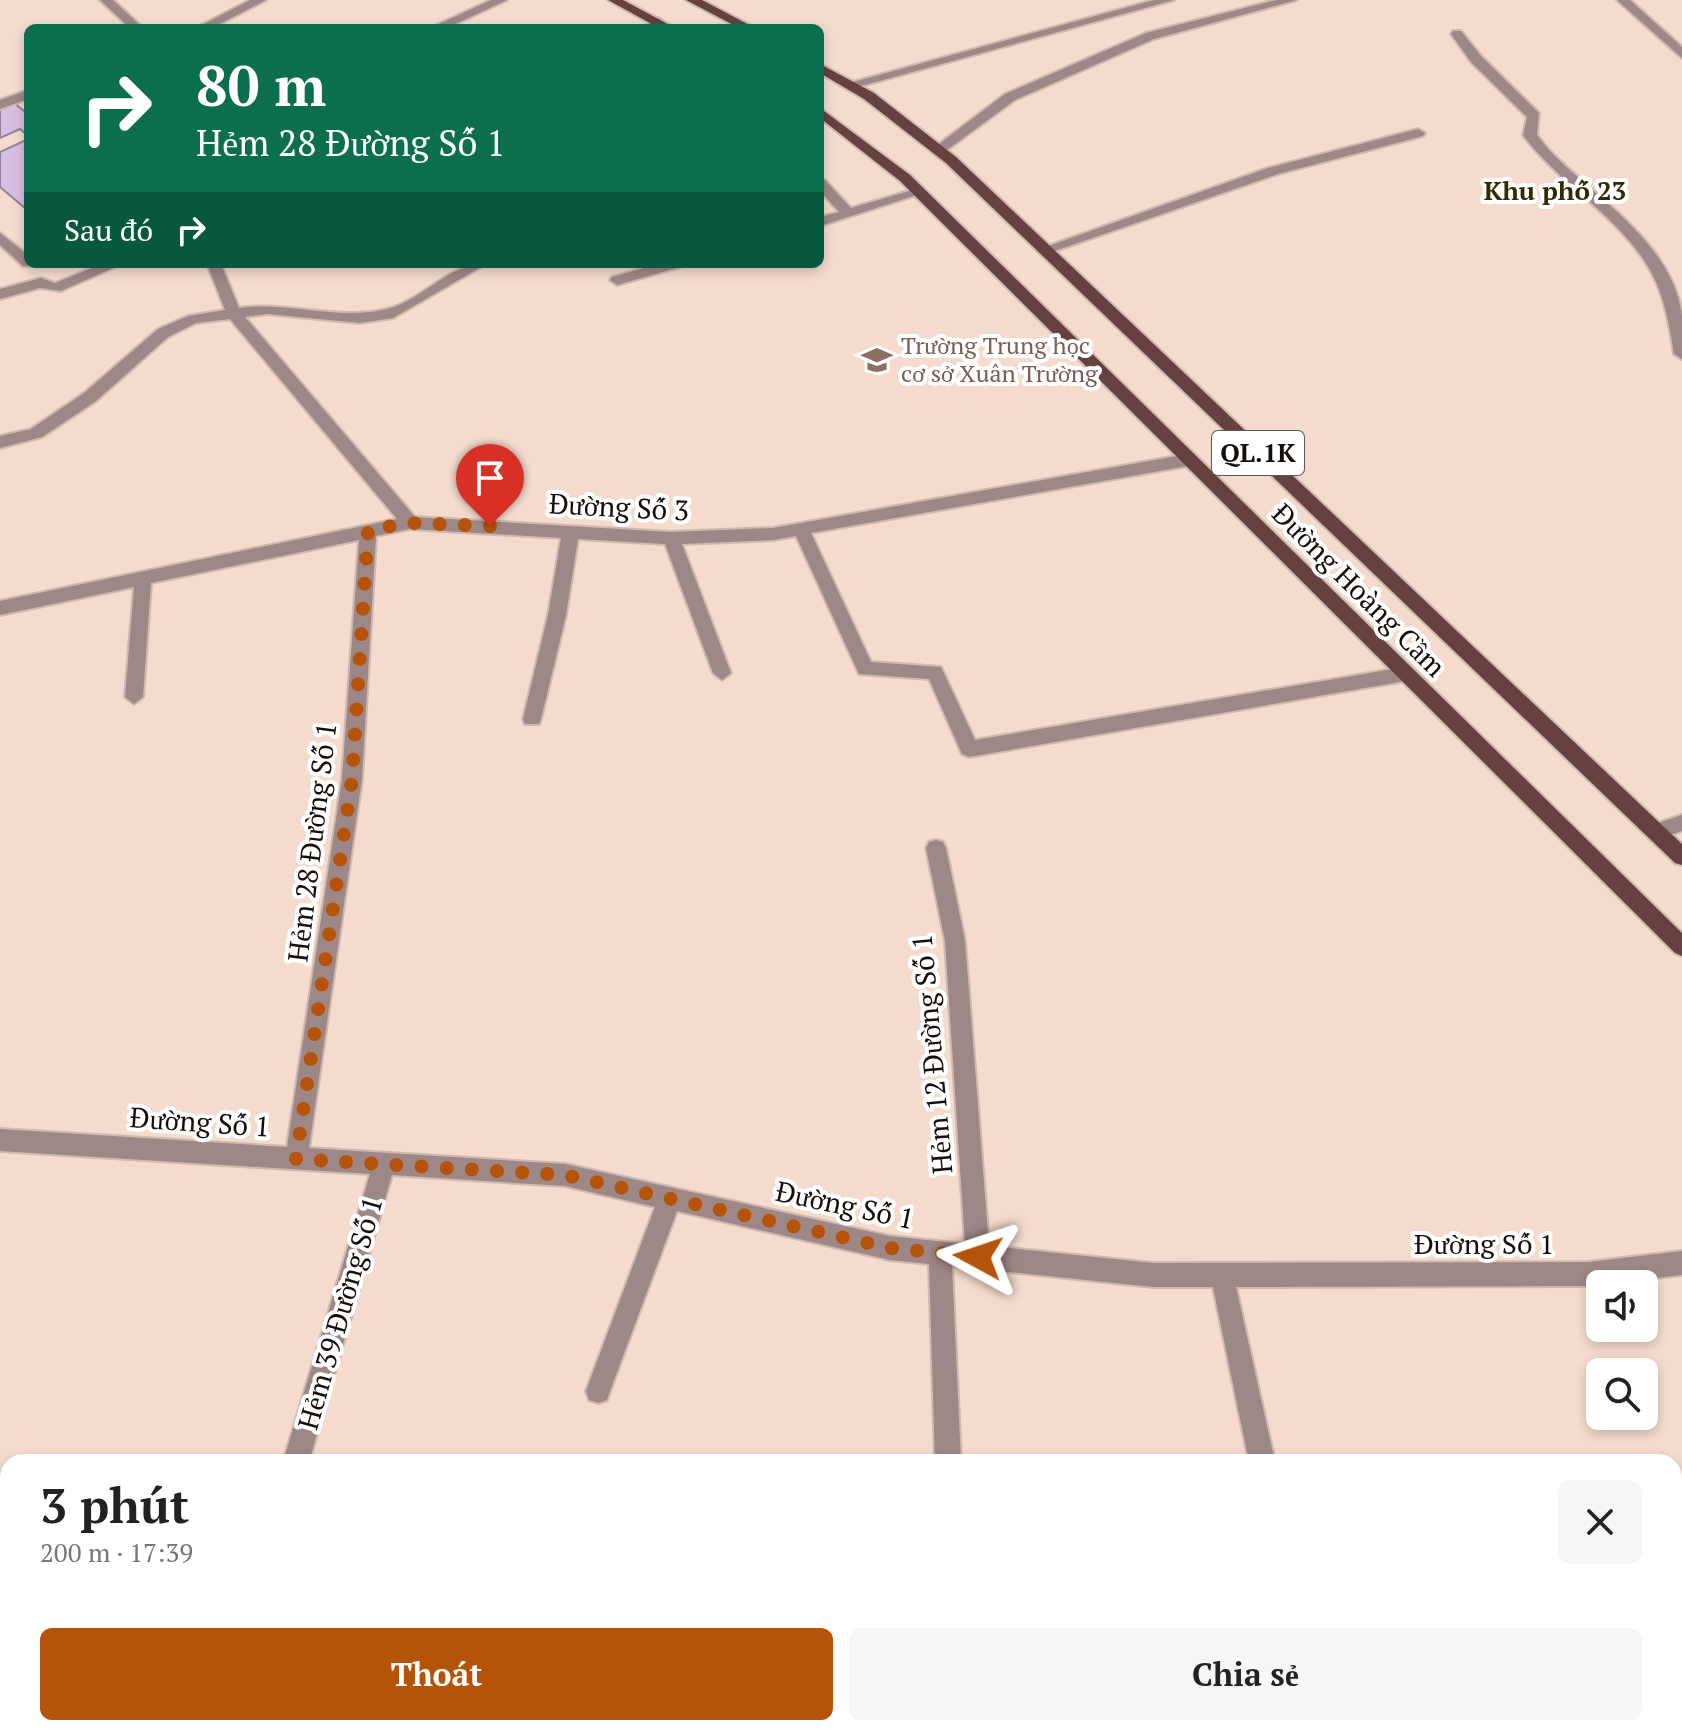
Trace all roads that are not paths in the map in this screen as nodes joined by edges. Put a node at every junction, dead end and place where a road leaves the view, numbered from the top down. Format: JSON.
{"nodes":[{"id":1,"x":134,"y":0,"type":"edge"},
{"id":2,"x":260,"y":0,"type":"edge"},
{"id":3,"x":501,"y":0,"type":"edge"},
{"id":4,"x":614,"y":0,"type":"edge"},
{"id":5,"x":692,"y":0,"type":"edge"},
{"id":6,"x":1168,"y":0,"type":"edge"},
{"id":7,"x":1291,"y":0,"type":"edge"},
{"id":8,"x":1623,"y":0,"type":"edge"},
{"id":9,"x":110,"y":4,"type":"edge"},
{"id":10,"x":132,"y":24,"type":"edge"},
{"id":11,"x":210,"y":24,"type":"edge"},
{"id":12,"x":445,"y":24,"type":"edge"},
{"id":13,"x":655,"y":24,"type":"edge"},
{"id":14,"x":741,"y":24,"type":"edge"},
{"id":15,"x":1457,"y":34,"type":"dead end"},
{"id":16,"x":1682,"y":54,"type":"edge"},
{"id":17,"x":824,"y":70,"type":"edge"},
{"id":18,"x":849,"y":85,"type":"junction"},
{"id":19,"x":24,"y":96,"type":"edge"},
{"id":20,"x":0,"y":105,"type":"edge"},
{"id":21,"x":824,"y":115,"type":"edge"},
{"id":22,"x":1418,"y":133,"type":"dead end"},
{"id":23,"x":938,"y":150,"type":"junction"},
{"id":24,"x":824,"y":187,"type":"edge"},
{"id":25,"x":919,"y":192,"type":"junction"},
{"id":26,"x":848,"y":213,"type":"junction"},
{"id":27,"x":824,"y":221,"type":"edge"},
{"id":28,"x":0,"y":237,"type":"edge"},
{"id":29,"x":1044,"y":250,"type":"junction"},
{"id":30,"x":24,"y":259,"type":"edge"},
{"id":31,"x":32,"y":268,"type":"edge"},
{"id":32,"x":105,"y":268,"type":"edge"},
{"id":33,"x":216,"y":268,"type":"edge"},
{"id":34,"x":472,"y":268,"type":"edge"},
{"id":35,"x":660,"y":268,"type":"edge"},
{"id":36,"x":617,"y":280,"type":"dead end"},
{"id":37,"x":41,"y":283,"type":"junction"},
{"id":38,"x":0,"y":294,"type":"edge"},
{"id":39,"x":233,"y":312,"type":"junction"},
{"id":40,"x":1682,"y":354,"type":"edge"},
{"id":41,"x":0,"y":442,"type":"edge"},
{"id":42,"x":1188,"y":460,"type":"junction"},
{"id":43,"x":410,"y":523,"type":"junction"},
{"id":44,"x":801,"y":529,"type":"junction"},
{"id":45,"x":368,"y":530,"type":"junction"},
{"id":46,"x":571,"y":530,"type":"junction"},
{"id":47,"x":671,"y":538,"type":"junction"},
{"id":48,"x":143,"y":578,"type":"junction"},
{"id":49,"x":0,"y":608,"type":"edge"},
{"id":50,"x":722,"y":673,"type":"dead end"},
{"id":51,"x":1405,"y":674,"type":"junction"},
{"id":52,"x":134,"y":697,"type":"dead end"},
{"id":53,"x":532,"y":719,"type":"dead end"},
{"id":54,"x":1682,"y":823,"type":"edge"},
{"id":55,"x":1656,"y":832,"type":"junction"},
{"id":56,"x":936,"y":848,"type":"dead end"},
{"id":57,"x":1682,"y":857,"type":"edge"},
{"id":58,"x":1682,"y":947,"type":"edge"},
{"id":59,"x":0,"y":1140,"type":"edge"},
{"id":60,"x":296,"y":1159,"type":"junction"},
{"id":61,"x":384,"y":1164,"type":"junction"},
{"id":62,"x":670,"y":1198,"type":"junction"},
{"id":63,"x":940,"y":1253,"type":"junction"},
{"id":64,"x":978,"y":1257,"type":"junction"},
{"id":65,"x":1682,"y":1263,"type":"edge"},
{"id":66,"x":1222,"y":1275,"type":"junction"},
{"id":67,"x":598,"y":1391,"type":"dead end"},
{"id":68,"x":298,"y":1454,"type":"edge"},
{"id":69,"x":948,"y":1454,"type":"edge"},
{"id":70,"x":1260,"y":1454,"type":"edge"}],
"edges":[{"from":1,"to":9,"type":"street"},
{"from":2,"to":11,"type":"street"},
{"from":3,"to":12,"type":"street"},
{"from":4,"to":13,"type":"main road"},
{"from":5,"to":14,"type":"main road"},
{"from":6,"to":18,"type":"street"},
{"from":7,"to":23,"type":"street"},
{"from":8,"to":16,"type":"street"},
{"from":9,"to":10,"type":"street"},
{"from":15,"to":40,"type":"street"},
{"from":17,"to":18,"type":"main road","name":"Đường Hoàng Cầm","number":"QL.1K"},
{"from":18,"to":23,"type":"main road","name":"Đường Hoàng Cầm","number":"QL.1K"},
{"from":19,"to":20,"type":"street"},
{"from":21,"to":25,"type":"main road","name":"Đường Hoàng Cầm","number":"QL.1K"},
{"from":22,"to":29,"type":"street"},
{"from":23,"to":29,"type":"main road","name":"Đường Hoàng Cầm","number":"QL.1K"},
{"from":24,"to":26,"type":"street"},
{"from":25,"to":26,"type":"street"},
{"from":25,"to":42,"type":"main road","name":"Đường Hoàng Cầm","number":"QL.1K"},
{"from":26,"to":27,"type":"street"},
{"from":28,"to":30,"type":"street"},
{"from":29,"to":55,"type":"main road","name":"Đường Hoàng Cầm","number":"QL.1K"},
{"from":31,"to":37,"type":"street"},
{"from":32,"to":37,"type":"street"},
{"from":33,"to":39,"type":"street"},
{"from":34,"to":39,"type":"street"},
{"from":35,"to":36,"type":"street"},
{"from":37,"to":38,"type":"street"},
{"from":39,"to":41,"type":"street"},
{"from":39,"to":43,"type":"street"},
{"from":42,"to":44,"type":"street","name":"Đường Số 3"},
{"from":42,"to":51,"type":"main road","name":"Đường Hoàng Cầm","number":"QL.1K"},
{"from":43,"to":45,"type":"street","name":"Đường Số 3"},
{"from":43,"to":46,"type":"street","name":"Đường Số 3"},
{"from":44,"to":47,"type":"street","name":"Đường Số 3"},
{"from":44,"to":51,"type":"street"},
{"from":45,"to":48,"type":"street","name":"Đường Số 3"},
{"from":45,"to":60,"type":"street","name":"Hẻm 28 Đường Số 1"},
{"from":46,"to":47,"type":"street","name":"Đường Số 3"},
{"from":46,"to":53,"type":"street"},
{"from":47,"to":50,"type":"street"},
{"from":48,"to":49,"type":"street","name":"Đường Số 3"},
{"from":48,"to":52,"type":"street"},
{"from":51,"to":58,"type":"main road","name":"Đường Hoàng Cầm","number":"QL.1K"},
{"from":54,"to":55,"type":"street"},
{"from":55,"to":57,"type":"main road","name":"Đường Hoàng Cầm","number":"QL.1K"},
{"from":56,"to":64,"type":"street","name":"Hẻm 12 Đường Số 1"},
{"from":59,"to":60,"type":"street","name":"Đường Số 1"},
{"from":60,"to":61,"type":"street","name":"Đường Số 1"},
{"from":61,"to":62,"type":"street","name":"Đường Số 1"},
{"from":61,"to":68,"type":"street","name":"Hẻm 39 Đường Số 1"},
{"from":62,"to":63,"type":"street","name":"Đường Số 1"},
{"from":62,"to":67,"type":"street"},
{"from":63,"to":64,"type":"street","name":"Đường Số 1"},
{"from":63,"to":69,"type":"street"},
{"from":64,"to":66,"type":"street","name":"Đường Số 1"},
{"from":65,"to":66,"type":"street","name":"Đường Số 1"},
{"from":66,"to":70,"type":"street"}]}
